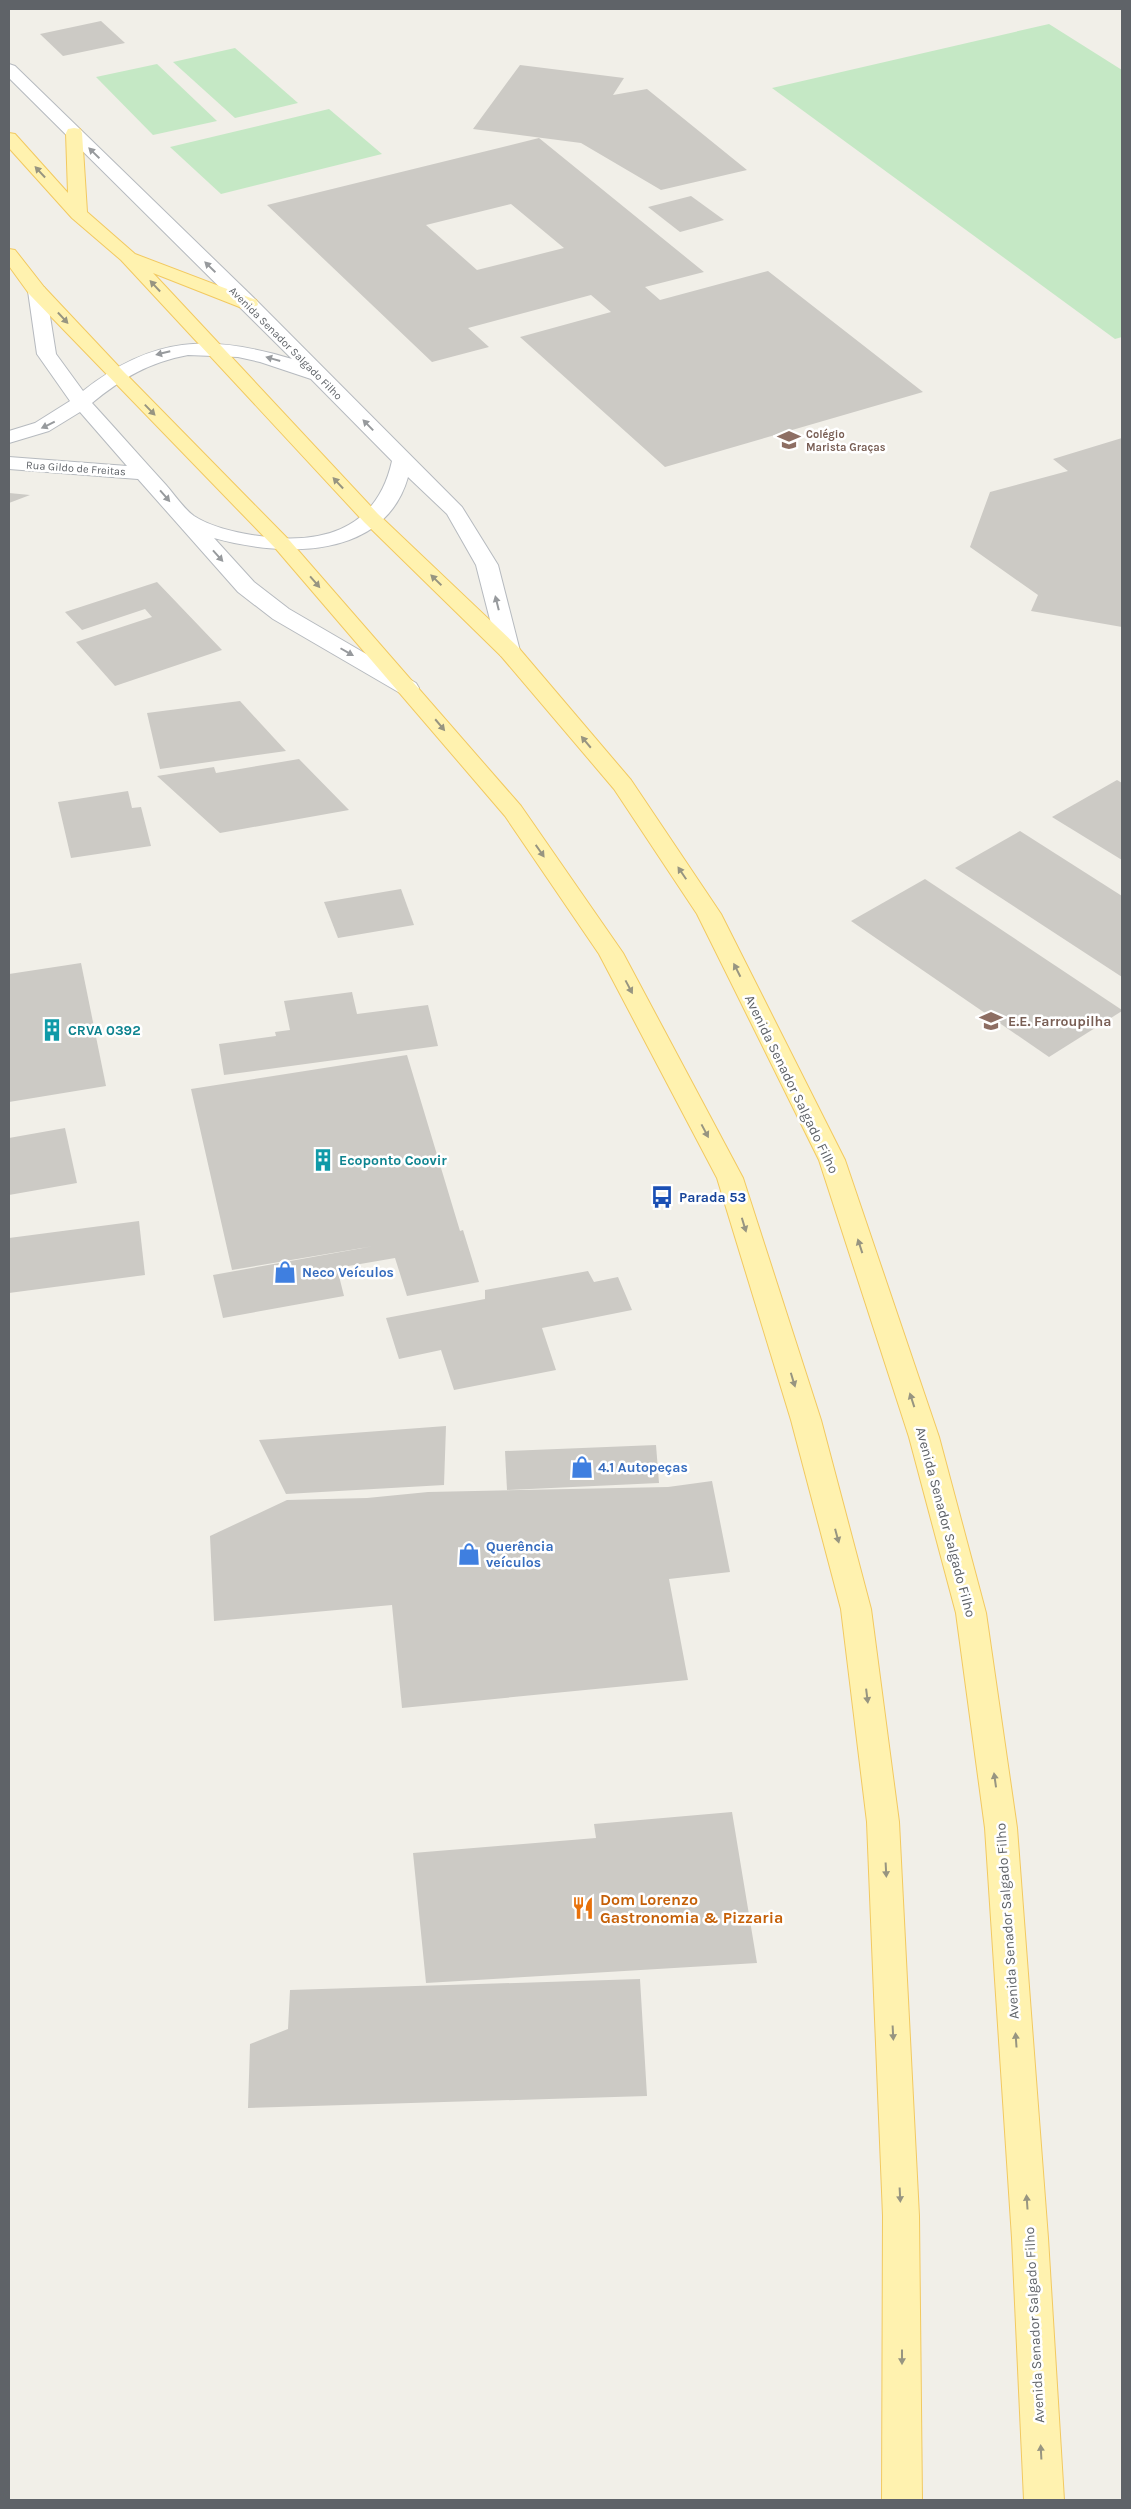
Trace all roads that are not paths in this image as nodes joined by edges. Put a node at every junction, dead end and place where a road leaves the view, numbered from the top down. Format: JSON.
{"nodes":[{"id":1,"x":9,"y":69,"type":"edge"},
{"id":2,"x":74,"y":133,"type":"junction"},
{"id":3,"x":9,"y":138,"type":"edge"},
{"id":4,"x":78,"y":214,"type":"junction"},
{"id":5,"x":9,"y":254,"type":"edge"},
{"id":6,"x":126,"y":256,"type":"junction"},
{"id":7,"x":37,"y":290,"type":"junction"},
{"id":8,"x":249,"y":304,"type":"junction"},
{"id":9,"x":212,"y":348,"type":"junction"},
{"id":10,"x":116,"y":375,"type":"junction"},
{"id":11,"x":318,"y":376,"type":"junction"},
{"id":12,"x":81,"y":402,"type":"junction"},
{"id":13,"x":9,"y":437,"type":"edge"},
{"id":14,"x":402,"y":460,"type":"junction"},
{"id":15,"x":9,"y":463,"type":"edge"},
{"id":16,"x":144,"y":473,"type":"junction"},
{"id":17,"x":371,"y":518,"type":"junction"},
{"id":18,"x":185,"y":520,"type":"junction"},
{"id":19,"x":283,"y":545,"type":"junction"},
{"id":20,"x":509,"y":650,"type":"junction"},
{"id":21,"x":408,"y":688,"type":"junction"},
{"id":22,"x":902,"y":2500,"type":"edge"},
{"id":23,"x":1044,"y":2500,"type":"edge"}],
"edges":[{"from":1,"to":2,"type":"street","name":"Avenida Senador Salgado Filho"},
{"from":2,"to":4,"type":"main road"},
{"from":8,"to":2,"type":"street","name":"Avenida Senador Salgado Filho","one_way":true},
{"from":4,"to":3,"type":"main road","name":"Avenida Senador Salgado Filho","one_way":true},
{"from":4,"to":6,"type":"main road","name":"Avenida Senador Salgado Filho"},
{"from":5,"to":7,"type":"main road"},
{"from":6,"to":8,"type":"main road"},
{"from":9,"to":6,"type":"main road","name":"Avenida Senador Salgado Filho","one_way":true},
{"from":7,"to":10,"type":"main road","one_way":true},
{"from":7,"to":12,"type":"street"},
{"from":8,"to":11,"type":"street","name":"Avenida Senador Salgado Filho"},
{"from":9,"to":10,"type":"street","one_way":true},
{"from":11,"to":9,"type":"street","one_way":true},
{"from":17,"to":9,"type":"main road","name":"Avenida Senador Salgado Filho","one_way":true},
{"from":10,"to":12,"type":"street"},
{"from":10,"to":19,"type":"main road","one_way":true},
{"from":14,"to":11,"type":"street","name":"Avenida Senador Salgado Filho","one_way":true},
{"from":12,"to":13,"type":"street","one_way":true},
{"from":12,"to":16,"type":"street"},
{"from":14,"to":17,"type":"street"},
{"from":20,"to":14,"type":"street","name":"Avenida Senador Salgado Filho","one_way":true},
{"from":15,"to":16,"type":"street","name":"Rua Gildo de Freitas"},
{"from":16,"to":18,"type":"street","one_way":true},
{"from":17,"to":19,"type":"street"},
{"from":20,"to":17,"type":"main road","name":"Avenida Senador Salgado Filho","one_way":true},
{"from":18,"to":19,"type":"street"},
{"from":18,"to":21,"type":"street","one_way":true},
{"from":19,"to":21,"type":"main road","one_way":true},
{"from":23,"to":20,"type":"main road","name":"Avenida Senador Salgado Filho","one_way":true},
{"from":21,"to":22,"type":"main road","one_way":true}]}
